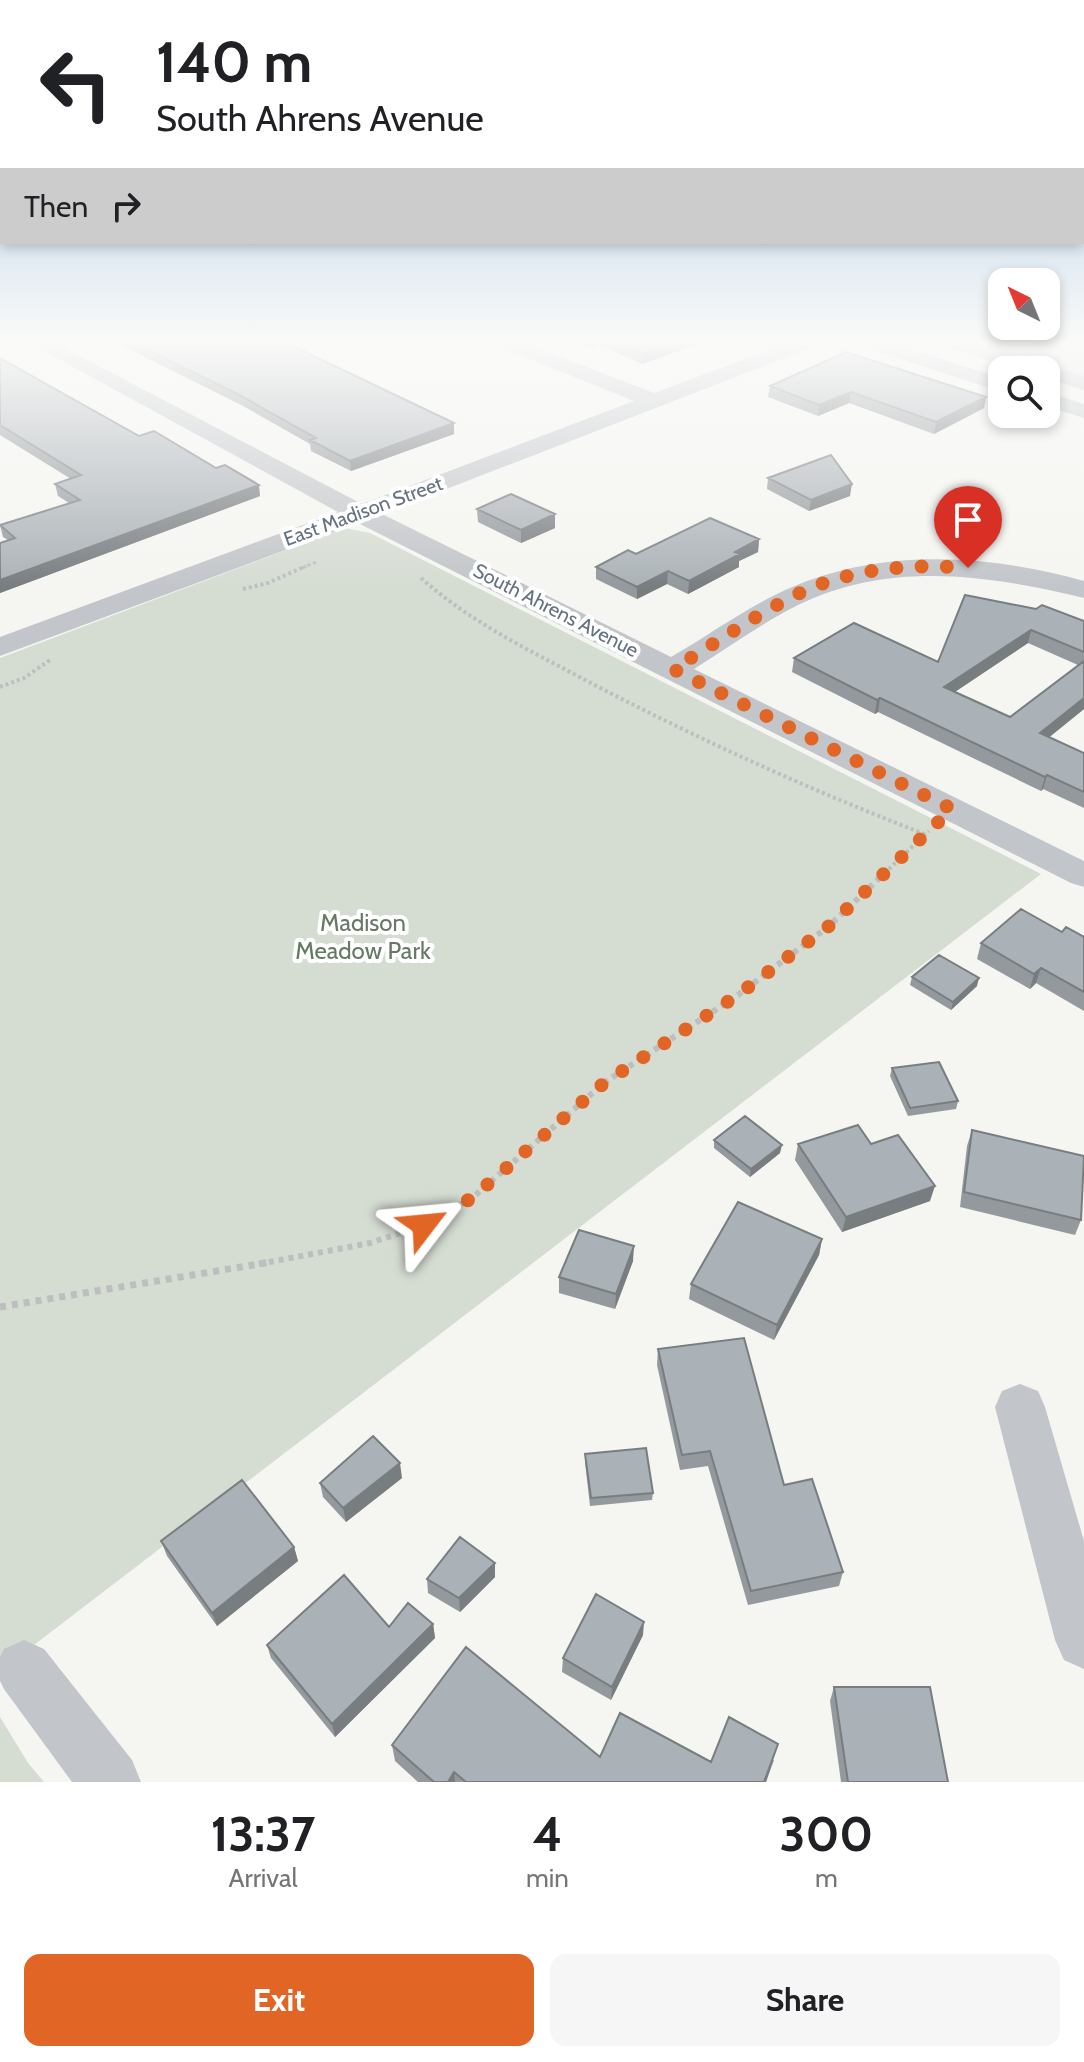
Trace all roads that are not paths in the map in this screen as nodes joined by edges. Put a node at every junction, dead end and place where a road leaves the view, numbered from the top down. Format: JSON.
{"nodes":[{"id":1,"x":190,"y":422,"type":"edge"},
{"id":2,"x":599,"y":422,"type":"edge"},
{"id":3,"x":362,"y":513,"type":"junction"},
{"id":4,"x":1084,"y":590,"type":"edge"},
{"id":5,"x":0,"y":647,"type":"edge"},
{"id":6,"x":673,"y":669,"type":"junction"},
{"id":7,"x":1084,"y":875,"type":"edge"},
{"id":8,"x":1020,"y":1407,"type":"dead end"},
{"id":9,"x":1084,"y":1640,"type":"edge"},
{"id":10,"x":24,"y":1669,"type":"dead end"},
{"id":11,"x":110,"y":1782,"type":"edge"}],
"edges":[{"from":1,"to":3,"type":"street","name":"South Ahrens Avenue"},
{"from":2,"to":3,"type":"street","name":"East Madison Street"},
{"from":3,"to":5,"type":"street","name":"East Madison Street"},
{"from":3,"to":6,"type":"street","name":"South Ahrens Avenue"},
{"from":4,"to":6,"type":"street"},
{"from":6,"to":7,"type":"street","name":"South Ahrens Avenue"},
{"from":8,"to":9,"type":"street"},
{"from":10,"to":11,"type":"street"}]}
